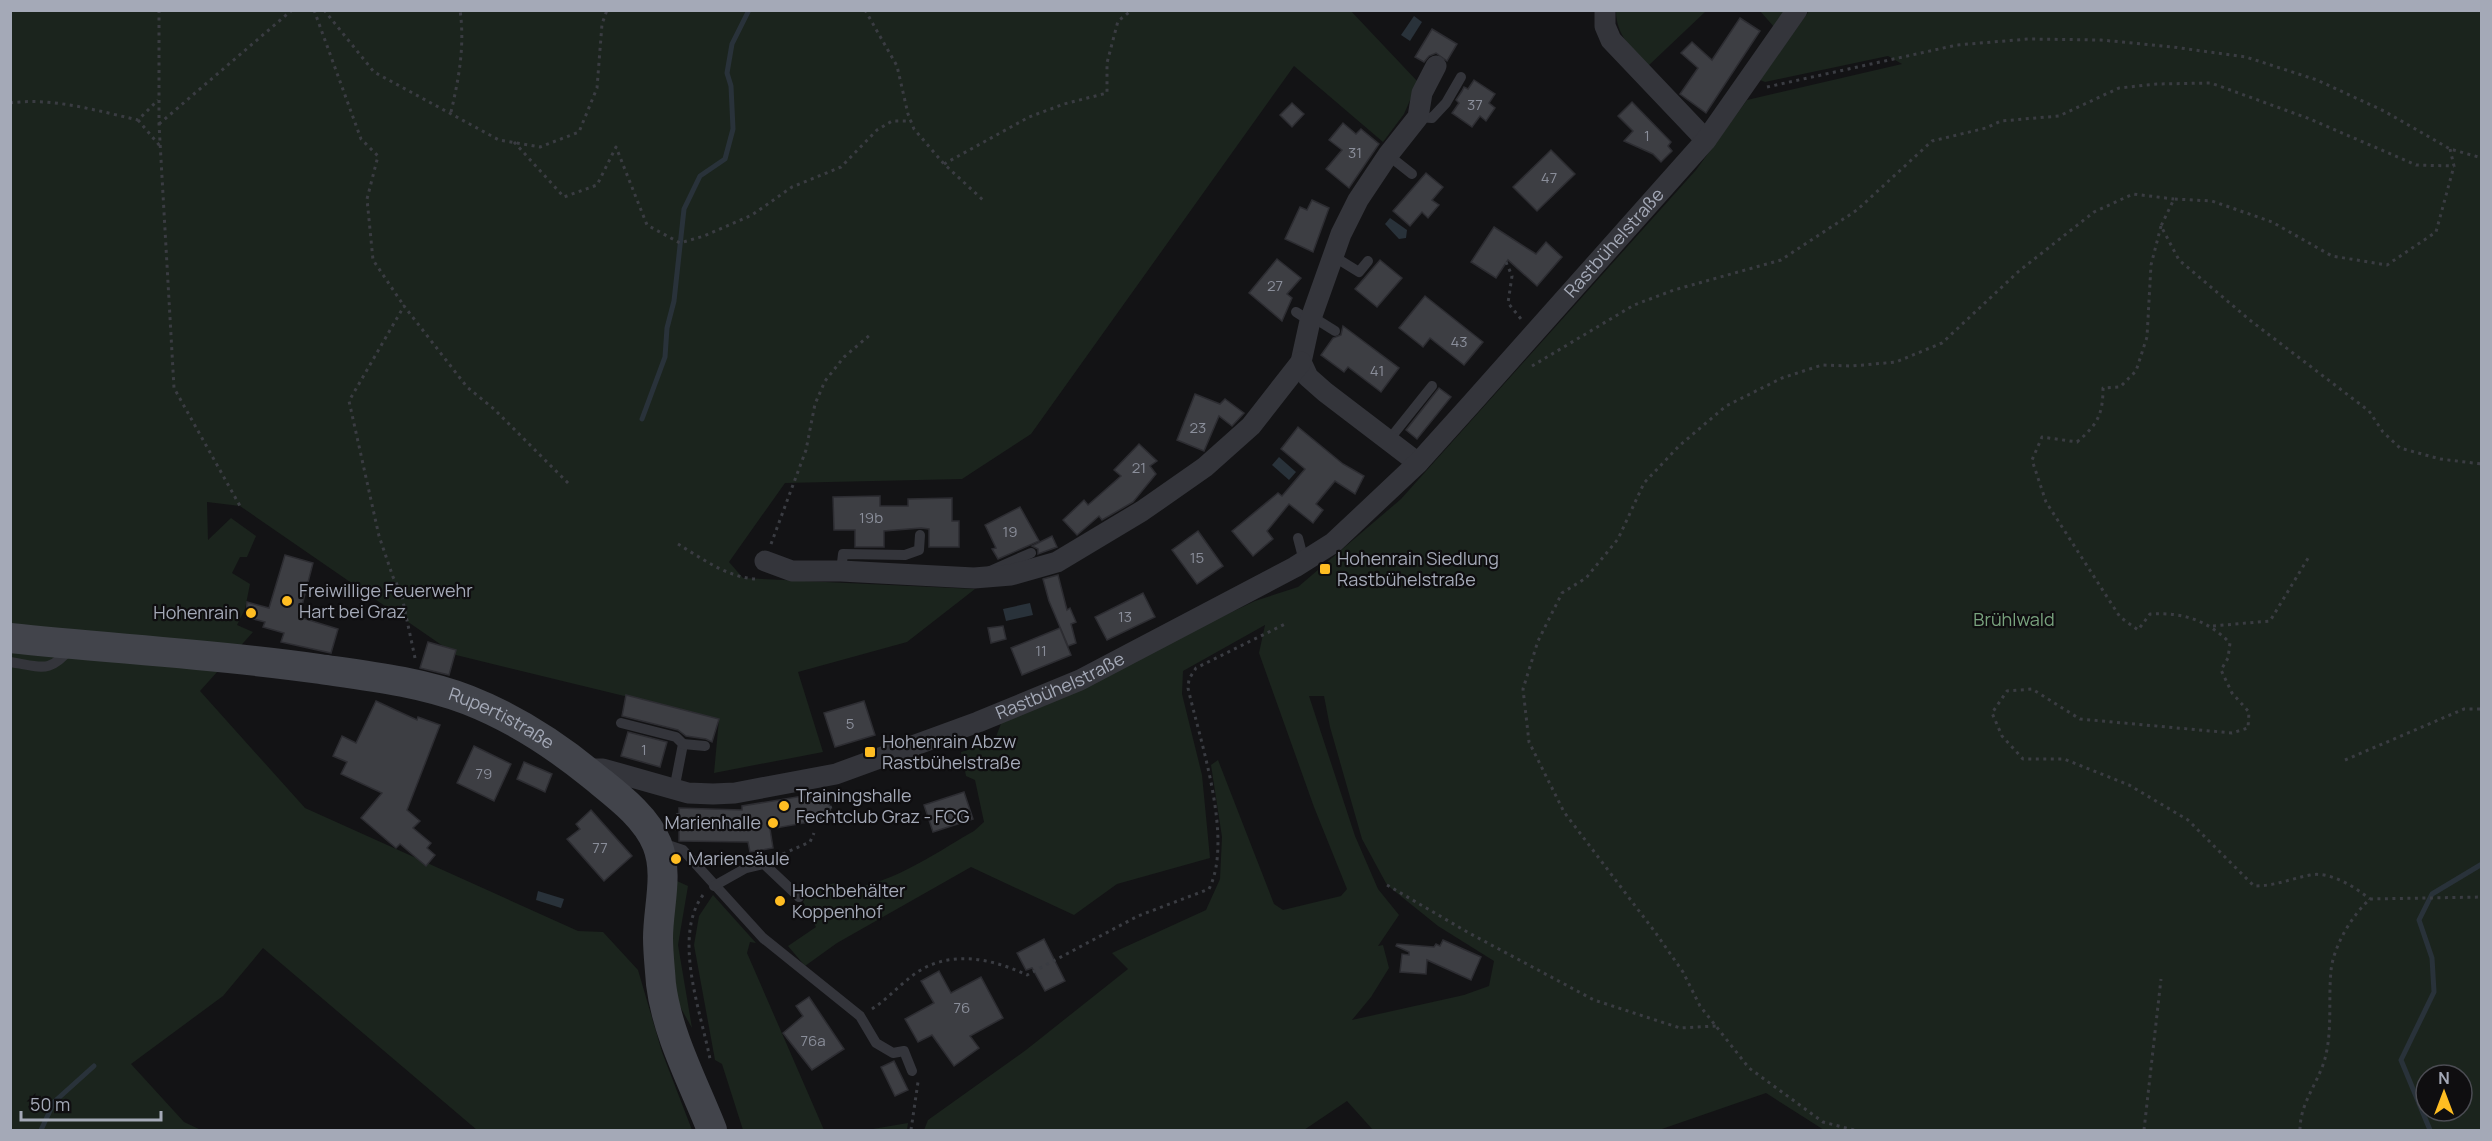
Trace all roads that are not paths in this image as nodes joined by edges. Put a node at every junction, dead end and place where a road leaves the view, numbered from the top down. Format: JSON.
{"nodes":[{"id":1,"x":1605,"y":10,"type":"edge"},
{"id":2,"x":1797,"y":10,"type":"edge"},
{"id":3,"x":1436,"y":66,"type":"dead end"},
{"id":4,"x":1461,"y":77,"type":"dead end"},
{"id":5,"x":1418,"y":117,"type":"junction"},
{"id":6,"x":1706,"y":140,"type":"junction"},
{"id":7,"x":1388,"y":155,"type":"junction"},
{"id":8,"x":1412,"y":174,"type":"dead end"},
{"id":9,"x":1333,"y":256,"type":"junction"},
{"id":10,"x":1368,"y":261,"type":"dead end"},
{"id":11,"x":1306,"y":316,"type":"junction"},
{"id":12,"x":1335,"y":331,"type":"dead end"},
{"id":13,"x":1301,"y":363,"type":"junction"},
{"id":14,"x":1432,"y":386,"type":"dead end"},
{"id":15,"x":1388,"y":441,"type":"junction"},
{"id":16,"x":1418,"y":463,"type":"junction"},
{"id":17,"x":920,"y":535,"type":"dead end"},
{"id":18,"x":1298,"y":538,"type":"dead end"},
{"id":19,"x":1031,"y":553,"type":"dead end"},
{"id":20,"x":765,"y":561,"type":"road end"},
{"id":21,"x":1304,"y":561,"type":"junction"},
{"id":22,"x":841,"y":570,"type":"junction"},
{"id":23,"x":974,"y":578,"type":"junction"},
{"id":24,"x":10,"y":638,"type":"edge"},
{"id":25,"x":74,"y":645,"type":"junction"},
{"id":26,"x":10,"y":662,"type":"edge"},
{"id":27,"x":621,"y":723,"type":"dead end"},
{"id":28,"x":683,"y":744,"type":"junction"},
{"id":29,"x":705,"y":746,"type":"dead end"},
{"id":30,"x":584,"y":769,"type":"junction"},
{"id":31,"x":676,"y":797,"type":"junction"},
{"id":32,"x":672,"y":839,"type":"junction"},
{"id":33,"x":714,"y":886,"type":"junction"},
{"id":34,"x":799,"y":897,"type":"dead end"},
{"id":35,"x":912,"y":1071,"type":"road end"},
{"id":36,"x":712,"y":1131,"type":"edge"}],
"edges":[{"from":1,"to":6,"type":"street"},
{"from":2,"to":6,"type":"street","name":"Rastbühelstraße"},
{"from":3,"to":5,"type":"street"},
{"from":4,"to":5,"type":"lane"},
{"from":5,"to":7,"type":"street"},
{"from":6,"to":16,"type":"street","name":"Rastbühelstraße"},
{"from":7,"to":8,"type":"lane"},
{"from":7,"to":9,"type":"street"},
{"from":9,"to":10,"type":"lane"},
{"from":9,"to":11,"type":"street"},
{"from":11,"to":12,"type":"lane"},
{"from":11,"to":13,"type":"street"},
{"from":13,"to":15,"type":"street"},
{"from":13,"to":23,"type":"street"},
{"from":14,"to":15,"type":"lane"},
{"from":15,"to":16,"type":"street"},
{"from":16,"to":21,"type":"street","name":"Rastbühelstraße"},
{"from":17,"to":22,"type":"lane"},
{"from":18,"to":21,"type":"lane"},
{"from":19,"to":23,"type":"lane"},
{"from":20,"to":22,"type":"street"},
{"from":21,"to":31,"type":"street","name":"Rastbühelstraße"},
{"from":22,"to":23,"type":"street"},
{"from":24,"to":25,"type":"main road","name":"Rupertistraße"},
{"from":25,"to":26,"type":"lane"},
{"from":25,"to":30,"type":"main road","name":"Rupertistraße"},
{"from":27,"to":28,"type":"lane"},
{"from":28,"to":29,"type":"lane"},
{"from":28,"to":31,"type":"lane"},
{"from":30,"to":31,"type":"street","name":"Rastbühelstraße"},
{"from":30,"to":32,"type":"main road","name":"Rupertistraße"},
{"from":32,"to":33,"type":"lane"},
{"from":32,"to":36,"type":"main road","name":"Rupertistraße"},
{"from":33,"to":34,"type":"lane"},
{"from":33,"to":35,"type":"lane"}]}
